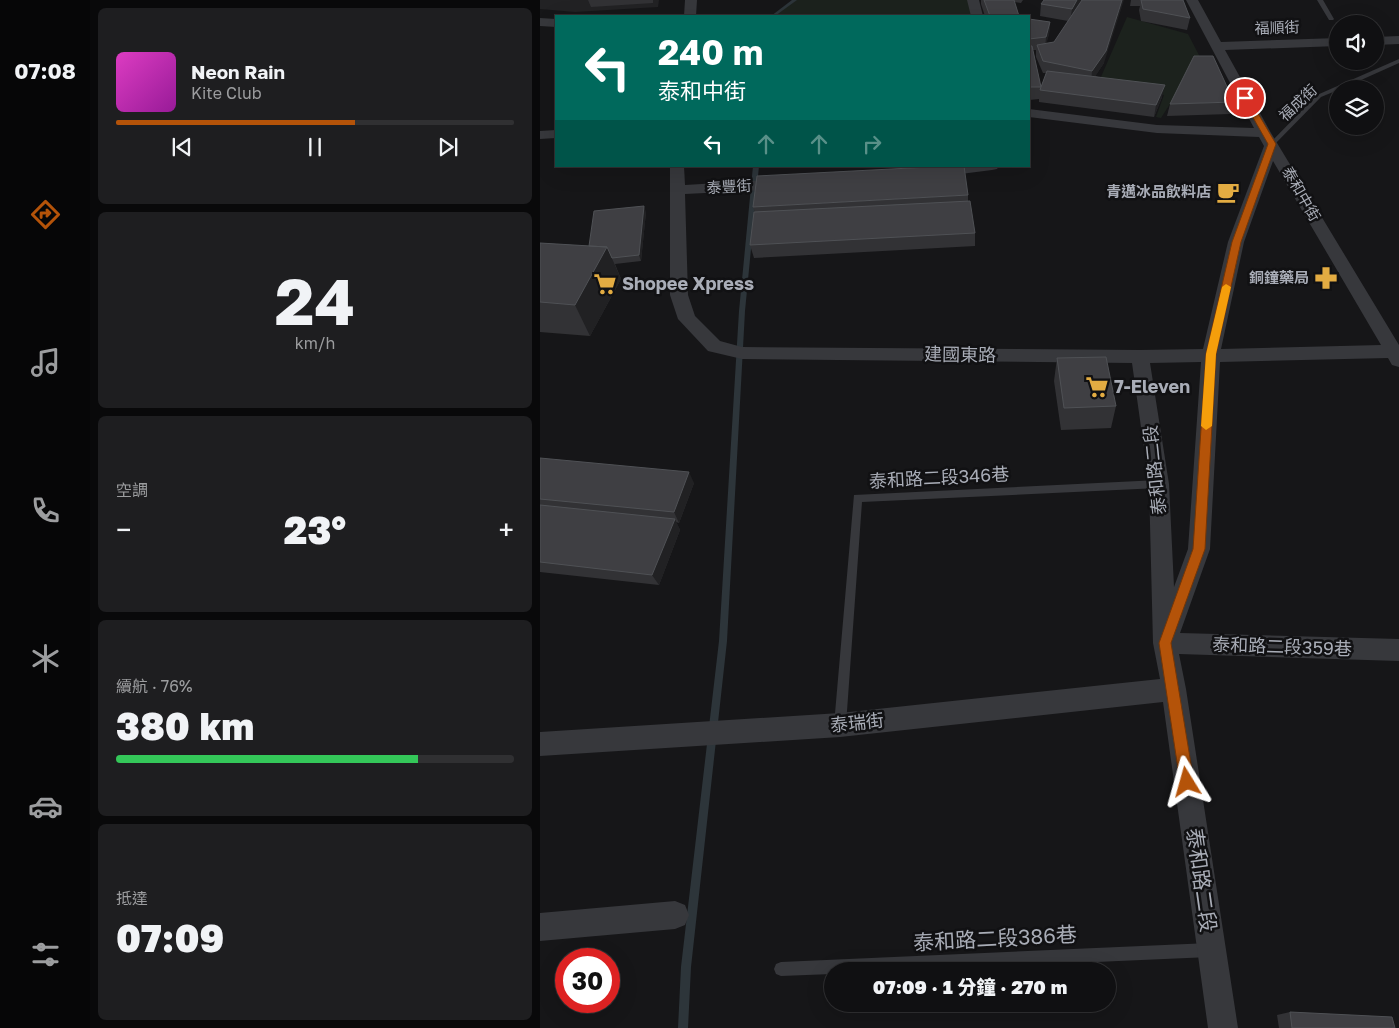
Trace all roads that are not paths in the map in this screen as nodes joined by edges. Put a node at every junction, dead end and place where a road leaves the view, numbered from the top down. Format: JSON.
{"nodes":[{"id":1,"x":692,"y":0,"type":"edge"},
{"id":2,"x":973,"y":0,"type":"edge"},
{"id":3,"x":1192,"y":0,"type":"edge"},
{"id":4,"x":1320,"y":0,"type":"edge"},
{"id":5,"x":690,"y":15,"type":"edge"},
{"id":6,"x":977,"y":15,"type":"edge"},
{"id":7,"x":1329,"y":16,"type":"edge"},
{"id":8,"x":540,"y":22,"type":"edge"},
{"id":9,"x":555,"y":23,"type":"edge"},
{"id":10,"x":1399,"y":40,"type":"edge"},
{"id":11,"x":1384,"y":41,"type":"edge"},
{"id":12,"x":1329,"y":42,"type":"edge"},
{"id":13,"x":1217,"y":46,"type":"junction"},
{"id":14,"x":1399,"y":60,"type":"edge"},
{"id":15,"x":1030,"y":113,"type":"edge"},
{"id":16,"x":540,"y":134,"type":"edge"},
{"id":17,"x":555,"y":134,"type":"edge"},
{"id":18,"x":1268,"y":139,"type":"junction"},
{"id":19,"x":677,"y":167,"type":"edge"},
{"id":20,"x":983,"y":167,"type":"edge"},
{"id":21,"x":926,"y":173,"type":"edge"},
{"id":22,"x":800,"y":183,"type":"edge"},
{"id":23,"x":676,"y":190,"type":"junction"},
{"id":24,"x":1211,"y":354,"type":"junction"},
{"id":25,"x":1397,"y":354,"type":"edge"},
{"id":26,"x":1140,"y":357,"type":"junction"},
{"id":27,"x":1159,"y":484,"type":"junction"},
{"id":28,"x":1165,"y":643,"type":"junction"},
{"id":29,"x":1399,"y":650,"type":"edge"},
{"id":30,"x":1174,"y":689,"type":"junction"},
{"id":31,"x":840,"y":725,"type":"junction"},
{"id":32,"x":540,"y":744,"type":"edge"},
{"id":33,"x":675,"y":915,"type":"dead end"},
{"id":34,"x":540,"y":927,"type":"edge"},
{"id":35,"x":1211,"y":950,"type":"junction"},
{"id":36,"x":781,"y":969,"type":"dead end"},
{"id":37,"x":1222,"y":1028,"type":"edge"}],
"edges":[{"from":1,"to":5,"type":"street"},
{"from":2,"to":6,"type":"street"},
{"from":3,"to":13,"type":"street","name":"泰和中街"},
{"from":4,"to":7,"type":"lane"},
{"from":8,"to":9,"type":"street"},
{"from":10,"to":11,"type":"street"},
{"from":12,"to":13,"type":"street","name":"福順街"},
{"from":13,"to":18,"type":"street","name":"泰和中街"},
{"from":14,"to":18,"type":"lane","name":"福成街"},
{"from":15,"to":18,"type":"street"},
{"from":16,"to":17,"type":"street"},
{"from":18,"to":24,"type":"street"},
{"from":18,"to":25,"type":"street","name":"泰和中街"},
{"from":19,"to":23,"type":"street","name":"建國東路"},
{"from":20,"to":21,"type":"street"},
{"from":22,"to":23,"type":"street","name":"泰豐街"},
{"from":23,"to":26,"type":"street","name":"建國東路"},
{"from":24,"to":25,"type":"street","name":"建國東路"},
{"from":24,"to":26,"type":"street","name":"建國東路"},
{"from":24,"to":28,"type":"street"},
{"from":26,"to":27,"type":"street","name":"泰和路二段"},
{"from":27,"to":28,"type":"street","name":"泰和路二段"},
{"from":27,"to":31,"type":"lane","name":"泰和路二段346巷"},
{"from":28,"to":29,"type":"street","name":"泰和路二段359巷"},
{"from":28,"to":30,"type":"street","name":"泰和路二段"},
{"from":30,"to":31,"type":"street","name":"泰瑞街"},
{"from":30,"to":35,"type":"street","name":"泰和路二段"},
{"from":31,"to":32,"type":"street","name":"泰瑞街"},
{"from":33,"to":34,"type":"street"},
{"from":35,"to":36,"type":"lane","name":"泰和路二段386巷"},
{"from":35,"to":37,"type":"street","name":"泰和路二段"}]}
